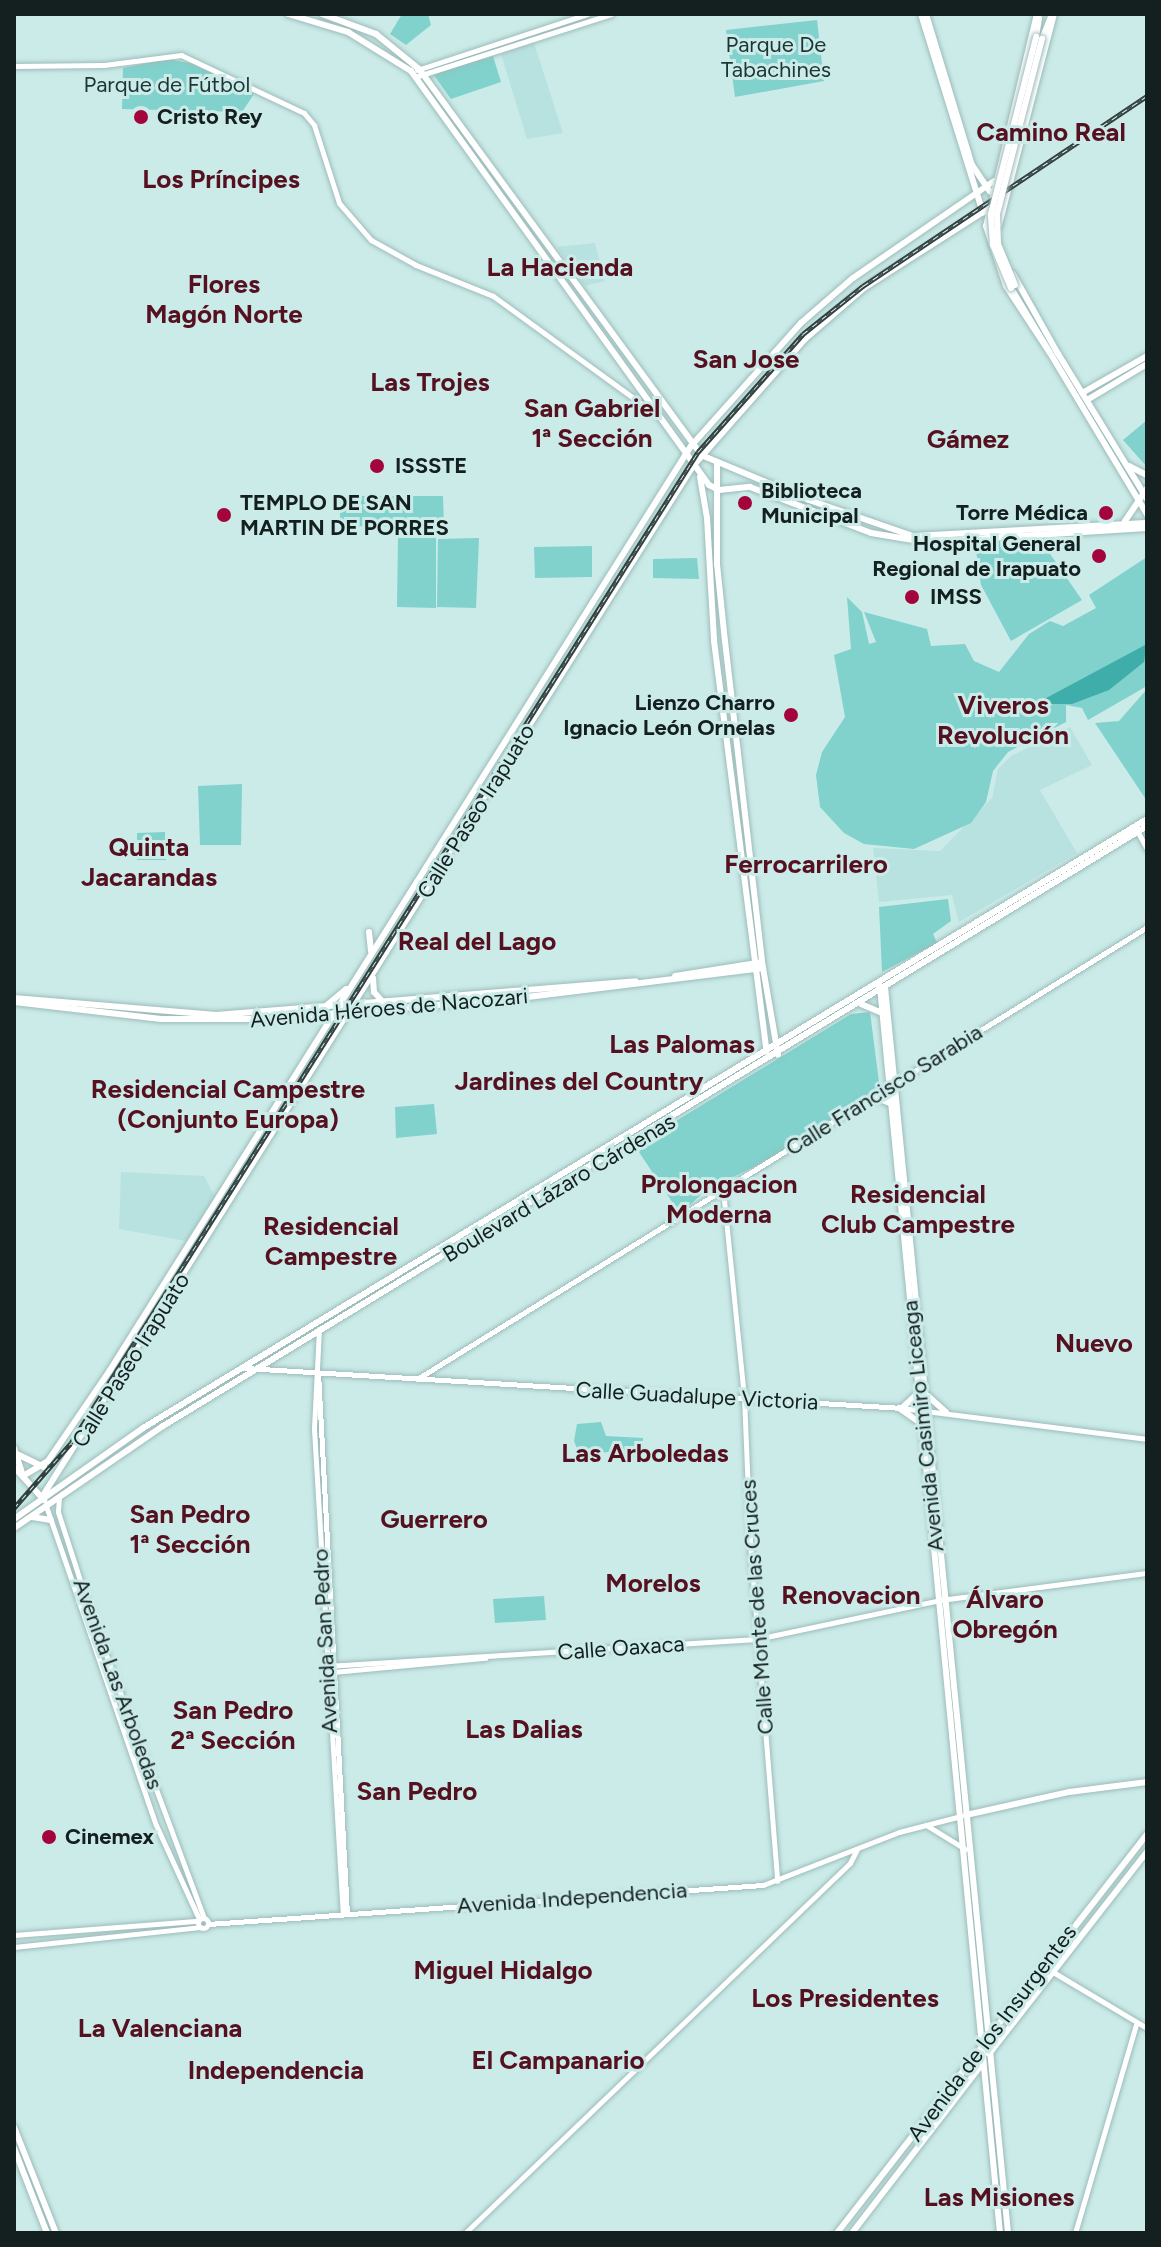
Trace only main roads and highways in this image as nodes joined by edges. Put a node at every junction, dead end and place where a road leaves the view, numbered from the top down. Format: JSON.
{"nodes":[{"id":1,"x":288,"y":14,"type":"edge"},
{"id":2,"x":322,"y":14,"type":"edge"},
{"id":3,"x":924,"y":14,"type":"edge"},
{"id":4,"x":1038,"y":14,"type":"edge"},
{"id":5,"x":1053,"y":14,"type":"edge"},
{"id":6,"x":1039,"y":38,"type":"junction"},
{"id":7,"x":977,"y":175,"type":"junction"},
{"id":8,"x":994,"y":181,"type":"junction"},
{"id":9,"x":1008,"y":184,"type":"junction"},
{"id":10,"x":989,"y":191,"type":"junction"},
{"id":11,"x":979,"y":196,"type":"junction"},
{"id":12,"x":1004,"y":200,"type":"junction"},
{"id":13,"x":986,"y":208,"type":"junction"},
{"id":14,"x":968,"y":218,"type":"junction"},
{"id":15,"x":1000,"y":221,"type":"junction"},
{"id":16,"x":986,"y":223,"type":"junction"},
{"id":17,"x":1013,"y":286,"type":"junction"},
{"id":18,"x":1050,"y":353,"type":"junction"},
{"id":19,"x":1058,"y":354,"type":"junction"},
{"id":20,"x":1147,"y":356,"type":"edge"},
{"id":21,"x":1147,"y":364,"type":"edge"},
{"id":22,"x":1082,"y":393,"type":"junction"},
{"id":23,"x":1087,"y":400,"type":"junction"},
{"id":24,"x":691,"y":446,"type":"junction"},
{"id":25,"x":685,"y":455,"type":"junction"},
{"id":26,"x":701,"y":455,"type":"junction"},
{"id":27,"x":1123,"y":461,"type":"junction"},
{"id":28,"x":717,"y":464,"type":"junction"},
{"id":29,"x":693,"y":466,"type":"junction"},
{"id":30,"x":1147,"y":475,"type":"edge"},
{"id":31,"x":700,"y":477,"type":"junction"},
{"id":32,"x":684,"y":479,"type":"junction"},
{"id":33,"x":719,"y":490,"type":"junction"},
{"id":34,"x":732,"y":490,"type":"junction"},
{"id":35,"x":1145,"y":498,"type":"edge"},
{"id":36,"x":807,"y":504,"type":"junction"},
{"id":37,"x":716,"y":507,"type":"junction"},
{"id":38,"x":1147,"y":514,"type":"edge"},
{"id":39,"x":1132,"y":522,"type":"junction"},
{"id":40,"x":873,"y":524,"type":"junction"},
{"id":41,"x":1147,"y":525,"type":"edge"},
{"id":42,"x":1118,"y":527,"type":"junction"},
{"id":43,"x":967,"y":531,"type":"junction"},
{"id":44,"x":871,"y":533,"type":"junction"},
{"id":45,"x":965,"y":540,"type":"junction"},
{"id":46,"x":707,"y":549,"type":"junction"},
{"id":47,"x":717,"y":549,"type":"junction"},
{"id":48,"x":732,"y":692,"type":"junction"},
{"id":49,"x":720,"y":693,"type":"junction"},
{"id":50,"x":1147,"y":819,"type":"edge"},
{"id":51,"x":1147,"y":826,"type":"edge"},
{"id":52,"x":1137,"y":829,"type":"junction"},
{"id":53,"x":369,"y":932,"type":"dead end"},
{"id":54,"x":371,"y":951,"type":"junction"},
{"id":55,"x":759,"y":965,"type":"junction"},
{"id":56,"x":373,"y":976,"type":"junction"},
{"id":57,"x":882,"y":985,"type":"junction"},
{"id":58,"x":349,"y":987,"type":"junction"},
{"id":59,"x":14,"y":1000,"type":"edge"},
{"id":60,"x":383,"y":1002,"type":"junction"},
{"id":61,"x":355,"y":1004,"type":"junction"},
{"id":62,"x":861,"y":1004,"type":"junction"},
{"id":63,"x":327,"y":1005,"type":"junction"},
{"id":64,"x":340,"y":1006,"type":"junction"},
{"id":65,"x":308,"y":1008,"type":"junction"},
{"id":66,"x":351,"y":1011,"type":"junction"},
{"id":67,"x":334,"y":1013,"type":"junction"},
{"id":68,"x":884,"y":1017,"type":"junction"},
{"id":69,"x":283,"y":1018,"type":"junction"},
{"id":70,"x":772,"y":1029,"type":"junction"},
{"id":71,"x":762,"y":1033,"type":"junction"},
{"id":72,"x":787,"y":1038,"type":"junction"},
{"id":73,"x":774,"y":1046,"type":"junction"},
{"id":74,"x":766,"y":1050,"type":"junction"},
{"id":75,"x":778,"y":1055,"type":"junction"},
{"id":76,"x":751,"y":1059,"type":"junction"},
{"id":77,"x":771,"y":1059,"type":"junction"},
{"id":78,"x":895,"y":1069,"type":"junction"},
{"id":79,"x":907,"y":1075,"type":"road end"},
{"id":80,"x":894,"y":1083,"type":"junction"},
{"id":81,"x":874,"y":1097,"type":"road end"},
{"id":82,"x":893,"y":1104,"type":"junction"},
{"id":83,"x":922,"y":1390,"type":"junction"},
{"id":84,"x":924,"y":1410,"type":"junction"},
{"id":85,"x":946,"y":1412,"type":"road end"},
{"id":86,"x":138,"y":1423,"type":"dead end"},
{"id":87,"x":923,"y":1425,"type":"junction"},
{"id":88,"x":136,"y":1433,"type":"junction"},
{"id":89,"x":126,"y":1440,"type":"junction"},
{"id":90,"x":16,"y":1452,"type":"edge"},
{"id":91,"x":114,"y":1458,"type":"junction"},
{"id":92,"x":14,"y":1467,"type":"edge"},
{"id":93,"x":44,"y":1467,"type":"junction"},
{"id":94,"x":23,"y":1476,"type":"junction"},
{"id":95,"x":62,"y":1492,"type":"junction"},
{"id":96,"x":42,"y":1497,"type":"junction"},
{"id":97,"x":46,"y":1505,"type":"junction"},
{"id":98,"x":29,"y":1518,"type":"junction"},
{"id":99,"x":14,"y":1519,"type":"edge"},
{"id":100,"x":51,"y":1520,"type":"road end"},
{"id":101,"x":14,"y":1528,"type":"edge"},
{"id":102,"x":944,"y":1600,"type":"junction"},
{"id":103,"x":1147,"y":1782,"type":"edge"},
{"id":104,"x":964,"y":1816,"type":"junction"},
{"id":105,"x":1147,"y":1834,"type":"edge"},
{"id":106,"x":1147,"y":1852,"type":"edge"},
{"id":107,"x":985,"y":2010,"type":"junction"},
{"id":108,"x":1004,"y":2015,"type":"junction"},
{"id":109,"x":988,"y":2038,"type":"junction"},
{"id":110,"x":981,"y":2048,"type":"junction"},
{"id":111,"x":989,"y":2054,"type":"junction"},
{"id":112,"x":983,"y":2062,"type":"junction"},
{"id":113,"x":971,"y":2079,"type":"junction"},
{"id":114,"x":986,"y":2079,"type":"junction"},
{"id":115,"x":14,"y":2127,"type":"edge"},
{"id":116,"x":993,"y":2127,"type":"junction"},
{"id":117,"x":14,"y":2148,"type":"edge"},
{"id":118,"x":870,"y":2192,"type":"junction"},
{"id":119,"x":881,"y":2200,"type":"junction"},
{"id":120,"x":47,"y":2233,"type":"edge"},
{"id":121,"x":56,"y":2233,"type":"edge"},
{"id":122,"x":837,"y":2233,"type":"edge"},
{"id":123,"x":852,"y":2233,"type":"edge"},
{"id":124,"x":1000,"y":2233,"type":"edge"},
{"id":125,"x":1008,"y":2233,"type":"edge"}],
"edges":[{"from":1,"to":25,"type":"main road"},
{"from":2,"to":24,"type":"main road"},
{"from":3,"to":7,"type":"main road"},
{"from":3,"to":11,"type":"main road"},
{"from":4,"to":6,"type":"main road"},
{"from":4,"to":8,"type":"main road"},
{"from":5,"to":6,"type":"main road"},
{"from":5,"to":9,"type":"main road"},
{"from":6,"to":17,"type":"main road","bridge":true},
{"from":7,"to":8,"type":"main road"},
{"from":7,"to":10,"type":"main road"},
{"from":8,"to":9,"type":"main road"},
{"from":8,"to":10,"type":"main road"},
{"from":9,"to":12,"type":"main road"},
{"from":10,"to":11,"type":"main road","name":"Calle Paseo Irapuato"},
{"from":10,"to":12,"type":"main road"},
{"from":10,"to":13,"type":"main road"},
{"from":11,"to":13,"type":"main road"},
{"from":11,"to":24,"type":"main road","name":"Calle Paseo Irapuato"},
{"from":12,"to":13,"type":"main road","name":"Calle Paseo Irapuato"},
{"from":12,"to":15,"type":"main road"},
{"from":13,"to":14,"type":"main road","name":"Calle Paseo Irapuato"},
{"from":13,"to":16,"type":"main road"},
{"from":14,"to":16,"type":"main road"},
{"from":14,"to":26,"type":"main road","name":"Calle Paseo Irapuato"},
{"from":15,"to":16,"type":"main road"},
{"from":15,"to":19,"type":"main road"},
{"from":16,"to":18,"type":"main road"},
{"from":17,"to":18,"type":"main road"},
{"from":17,"to":19,"type":"main road"},
{"from":18,"to":35,"type":"main road"},
{"from":19,"to":22,"type":"main road"},
{"from":20,"to":22,"type":"main road"},
{"from":21,"to":23,"type":"main road"},
{"from":22,"to":23,"type":"main road"},
{"from":23,"to":27,"type":"main road"},
{"from":24,"to":25,"type":"main road","name":"Calle Paseo Irapuato"},
{"from":24,"to":26,"type":"main road"},
{"from":25,"to":29,"type":"main road"},
{"from":25,"to":54,"type":"main road","name":"Calle Paseo Irapuato"},
{"from":26,"to":28,"type":"main road"},
{"from":26,"to":29,"type":"main road","name":"Calle Paseo Irapuato"},
{"from":27,"to":30,"type":"main road"},
{"from":27,"to":35,"type":"main road"},
{"from":28,"to":33,"type":"main road"},
{"from":28,"to":36,"type":"main road"},
{"from":29,"to":31,"type":"main road"},
{"from":29,"to":32,"type":"main road","name":"Calle Paseo Irapuato"},
{"from":31,"to":32,"type":"main road"},
{"from":31,"to":33,"type":"main road"},
{"from":31,"to":46,"type":"main road"},
{"from":32,"to":56,"type":"main road","name":"Calle Paseo Irapuato"},
{"from":33,"to":34,"type":"main road"},
{"from":33,"to":37,"type":"main road"},
{"from":34,"to":36,"type":"main road"},
{"from":34,"to":37,"type":"main road"},
{"from":35,"to":38,"type":"main road"},
{"from":35,"to":39,"type":"main road"},
{"from":35,"to":42,"type":"main road"},
{"from":36,"to":40,"type":"main road"},
{"from":36,"to":44,"type":"main road"},
{"from":37,"to":47,"type":"main road"},
{"from":39,"to":41,"type":"main road"},
{"from":39,"to":42,"type":"main road"},
{"from":40,"to":43,"type":"main road"},
{"from":40,"to":44,"type":"main road"},
{"from":41,"to":42,"type":"main road"},
{"from":42,"to":43,"type":"main road"},
{"from":42,"to":45,"type":"main road"},
{"from":43,"to":45,"type":"main road"},
{"from":44,"to":45,"type":"main road"},
{"from":46,"to":47,"type":"main road"},
{"from":46,"to":49,"type":"main road"},
{"from":47,"to":48,"type":"main road"},
{"from":48,"to":49,"type":"main road"},
{"from":48,"to":55,"type":"main road"},
{"from":49,"to":55,"type":"main road"},
{"from":50,"to":52,"type":"main road","name":"Boulevard Lázaro Cárdenas"},
{"from":51,"to":52,"type":"main road","name":"Boulevard Lázaro Cárdenas"},
{"from":52,"to":57,"type":"main road","name":"Boulevard Lázaro Cárdenas"},
{"from":53,"to":54,"type":"main road"},
{"from":54,"to":58,"type":"main road","name":"Calle Paseo Irapuato"},
{"from":55,"to":60,"type":"main road","name":"Avenida Héroes de Nacozari"},
{"from":55,"to":66,"type":"main road","name":"Avenida Héroes de Nacozari"},
{"from":55,"to":70,"type":"main road"},
{"from":55,"to":71,"type":"main road"},
{"from":56,"to":60,"type":"main road"},
{"from":56,"to":61,"type":"main road","name":"Calle Paseo Irapuato"},
{"from":57,"to":62,"type":"main road","name":"Boulevard Lázaro Cárdenas"},
{"from":57,"to":68,"type":"main road","name":"Avenida Casimiro Liceaga"},
{"from":57,"to":72,"type":"main road","name":"Boulevard Lázaro Cárdenas"},
{"from":57,"to":78,"type":"main road","name":"Avenida Casimiro Liceaga"},
{"from":58,"to":63,"type":"main road"},
{"from":58,"to":64,"type":"main road","name":"Calle Paseo Irapuato"},
{"from":59,"to":65,"type":"main road","name":"Avenida Héroes de Nacozari"},
{"from":59,"to":69,"type":"main road","name":"Avenida Héroes de Nacozari"},
{"from":60,"to":61,"type":"main road","name":"Avenida Héroes de Nacozari"},
{"from":61,"to":64,"type":"main road","name":"Avenida Héroes de Nacozari"},
{"from":61,"to":66,"type":"main road","name":"Calle Paseo Irapuato"},
{"from":62,"to":68,"type":"main road"},
{"from":62,"to":75,"type":"main road","name":"Boulevard Lázaro Cárdenas"},
{"from":63,"to":64,"type":"main road","name":"Avenida Héroes de Nacozari"},
{"from":63,"to":65,"type":"main road","name":"Avenida Héroes de Nacozari"},
{"from":64,"to":67,"type":"main road","name":"Calle Paseo Irapuato"},
{"from":65,"to":69,"type":"main road"},
{"from":66,"to":67,"type":"main road","name":"Avenida Héroes de Nacozari"},
{"from":66,"to":96,"type":"main road","name":"Calle Paseo Irapuato"},
{"from":67,"to":69,"type":"main road","name":"Avenida Héroes de Nacozari"},
{"from":67,"to":93,"type":"main road","name":"Calle Paseo Irapuato"},
{"from":68,"to":80,"type":"main road","name":"Avenida Casimiro Liceaga"},
{"from":70,"to":72,"type":"main road"},
{"from":70,"to":73,"type":"main road"},
{"from":71,"to":74,"type":"main road"},
{"from":71,"to":76,"type":"main road"},
{"from":72,"to":73,"type":"main road","name":"Boulevard Lázaro Cárdenas"},
{"from":73,"to":74,"type":"main road","name":"Boulevard Lázaro Cárdenas"},
{"from":73,"to":75,"type":"main road"},
{"from":74,"to":76,"type":"main road","name":"Boulevard Lázaro Cárdenas"},
{"from":74,"to":77,"type":"main road"},
{"from":75,"to":77,"type":"main road","name":"Boulevard Lázaro Cárdenas"},
{"from":76,"to":88,"type":"main road","name":"Boulevard Lázaro Cárdenas"},
{"from":77,"to":91,"type":"main road","name":"Boulevard Lázaro Cárdenas"},
{"from":78,"to":79,"type":"main road"},
{"from":78,"to":80,"type":"main road","name":"Avenida Casimiro Liceaga"},
{"from":80,"to":82,"type":"main road","name":"Avenida Casimiro Liceaga"},
{"from":80,"to":83,"type":"main road","name":"Avenida Casimiro Liceaga"},
{"from":81,"to":82,"type":"main road"},
{"from":82,"to":83,"type":"main road","name":"Avenida Casimiro Liceaga"},
{"from":83,"to":84,"type":"main road","name":"Avenida Casimiro Liceaga"},
{"from":83,"to":85,"type":"main road"},
{"from":83,"to":87,"type":"main road"},
{"from":84,"to":87,"type":"main road","name":"Avenida Casimiro Liceaga"},
{"from":84,"to":102,"type":"main road","name":"Avenida Casimiro Liceaga"},
{"from":86,"to":88,"type":"main road"},
{"from":87,"to":102,"type":"main road","name":"Avenida Casimiro Liceaga"},
{"from":88,"to":89,"type":"main road","name":"Boulevard Lázaro Cárdenas"},
{"from":89,"to":91,"type":"main road"},
{"from":89,"to":96,"type":"main road","name":"Boulevard Lázaro Cárdenas"},
{"from":90,"to":93,"type":"main road"},
{"from":90,"to":94,"type":"main road"},
{"from":91,"to":95,"type":"main road","name":"Boulevard Lázaro Cárdenas"},
{"from":92,"to":94,"type":"main road"},
{"from":93,"to":94,"type":"main road"},
{"from":94,"to":96,"type":"main road"},
{"from":95,"to":96,"type":"main road"},
{"from":95,"to":97,"type":"main road","name":"Boulevard Lázaro Cárdenas"},
{"from":96,"to":97,"type":"main road"},
{"from":96,"to":99,"type":"main road","name":"Boulevard Lázaro Cárdenas"},
{"from":97,"to":98,"type":"main road","name":"Boulevard Lázaro Cárdenas"},
{"from":98,"to":100,"type":"main road"},
{"from":98,"to":101,"type":"main road","name":"Boulevard Lázaro Cárdenas"},
{"from":102,"to":104,"type":"main road","name":"Avenida Casimiro Liceaga"},
{"from":103,"to":104,"type":"main road","name":"Avenida Independencia"},
{"from":104,"to":107,"type":"main road","name":"Avenida Casimiro Liceaga"},
{"from":104,"to":110,"type":"main road","name":"Avenida Casimiro Liceaga"},
{"from":105,"to":108,"type":"main road","name":"Avenida de los Insurgentes"},
{"from":106,"to":111,"type":"main road","name":"Avenida de los Insurgentes"},
{"from":107,"to":108,"type":"main road"},
{"from":107,"to":109,"type":"main road","name":"Avenida Casimiro Liceaga"},
{"from":108,"to":109,"type":"main road","name":"Avenida de los Insurgentes"},
{"from":109,"to":110,"type":"main road","name":"Avenida de los Insurgentes"},
{"from":109,"to":111,"type":"main road","name":"Avenida Casimiro Liceaga"},
{"from":110,"to":112,"type":"main road","name":"Avenida Casimiro Liceaga"},
{"from":110,"to":118,"type":"main road","name":"Avenida de los Insurgentes"},
{"from":111,"to":112,"type":"main road","name":"Avenida de los Insurgentes"},
{"from":111,"to":116,"type":"main road","name":"Avenida Casimiro Liceaga"},
{"from":112,"to":113,"type":"main road","name":"Avenida de los Insurgentes"},
{"from":112,"to":114,"type":"main road","name":"Avenida Casimiro Liceaga"},
{"from":113,"to":114,"type":"main road"},
{"from":113,"to":119,"type":"main road","name":"Avenida de los Insurgentes"},
{"from":114,"to":116,"type":"main road","name":"Avenida Casimiro Liceaga"},
{"from":115,"to":121,"type":"main road"},
{"from":116,"to":124,"type":"main road"},
{"from":116,"to":125,"type":"main road"},
{"from":117,"to":120,"type":"main road"},
{"from":118,"to":119,"type":"main road"},
{"from":118,"to":122,"type":"main road","name":"Avenida de los Insurgentes"},
{"from":119,"to":123,"type":"main road","name":"Avenida de los Insurgentes"}]}
